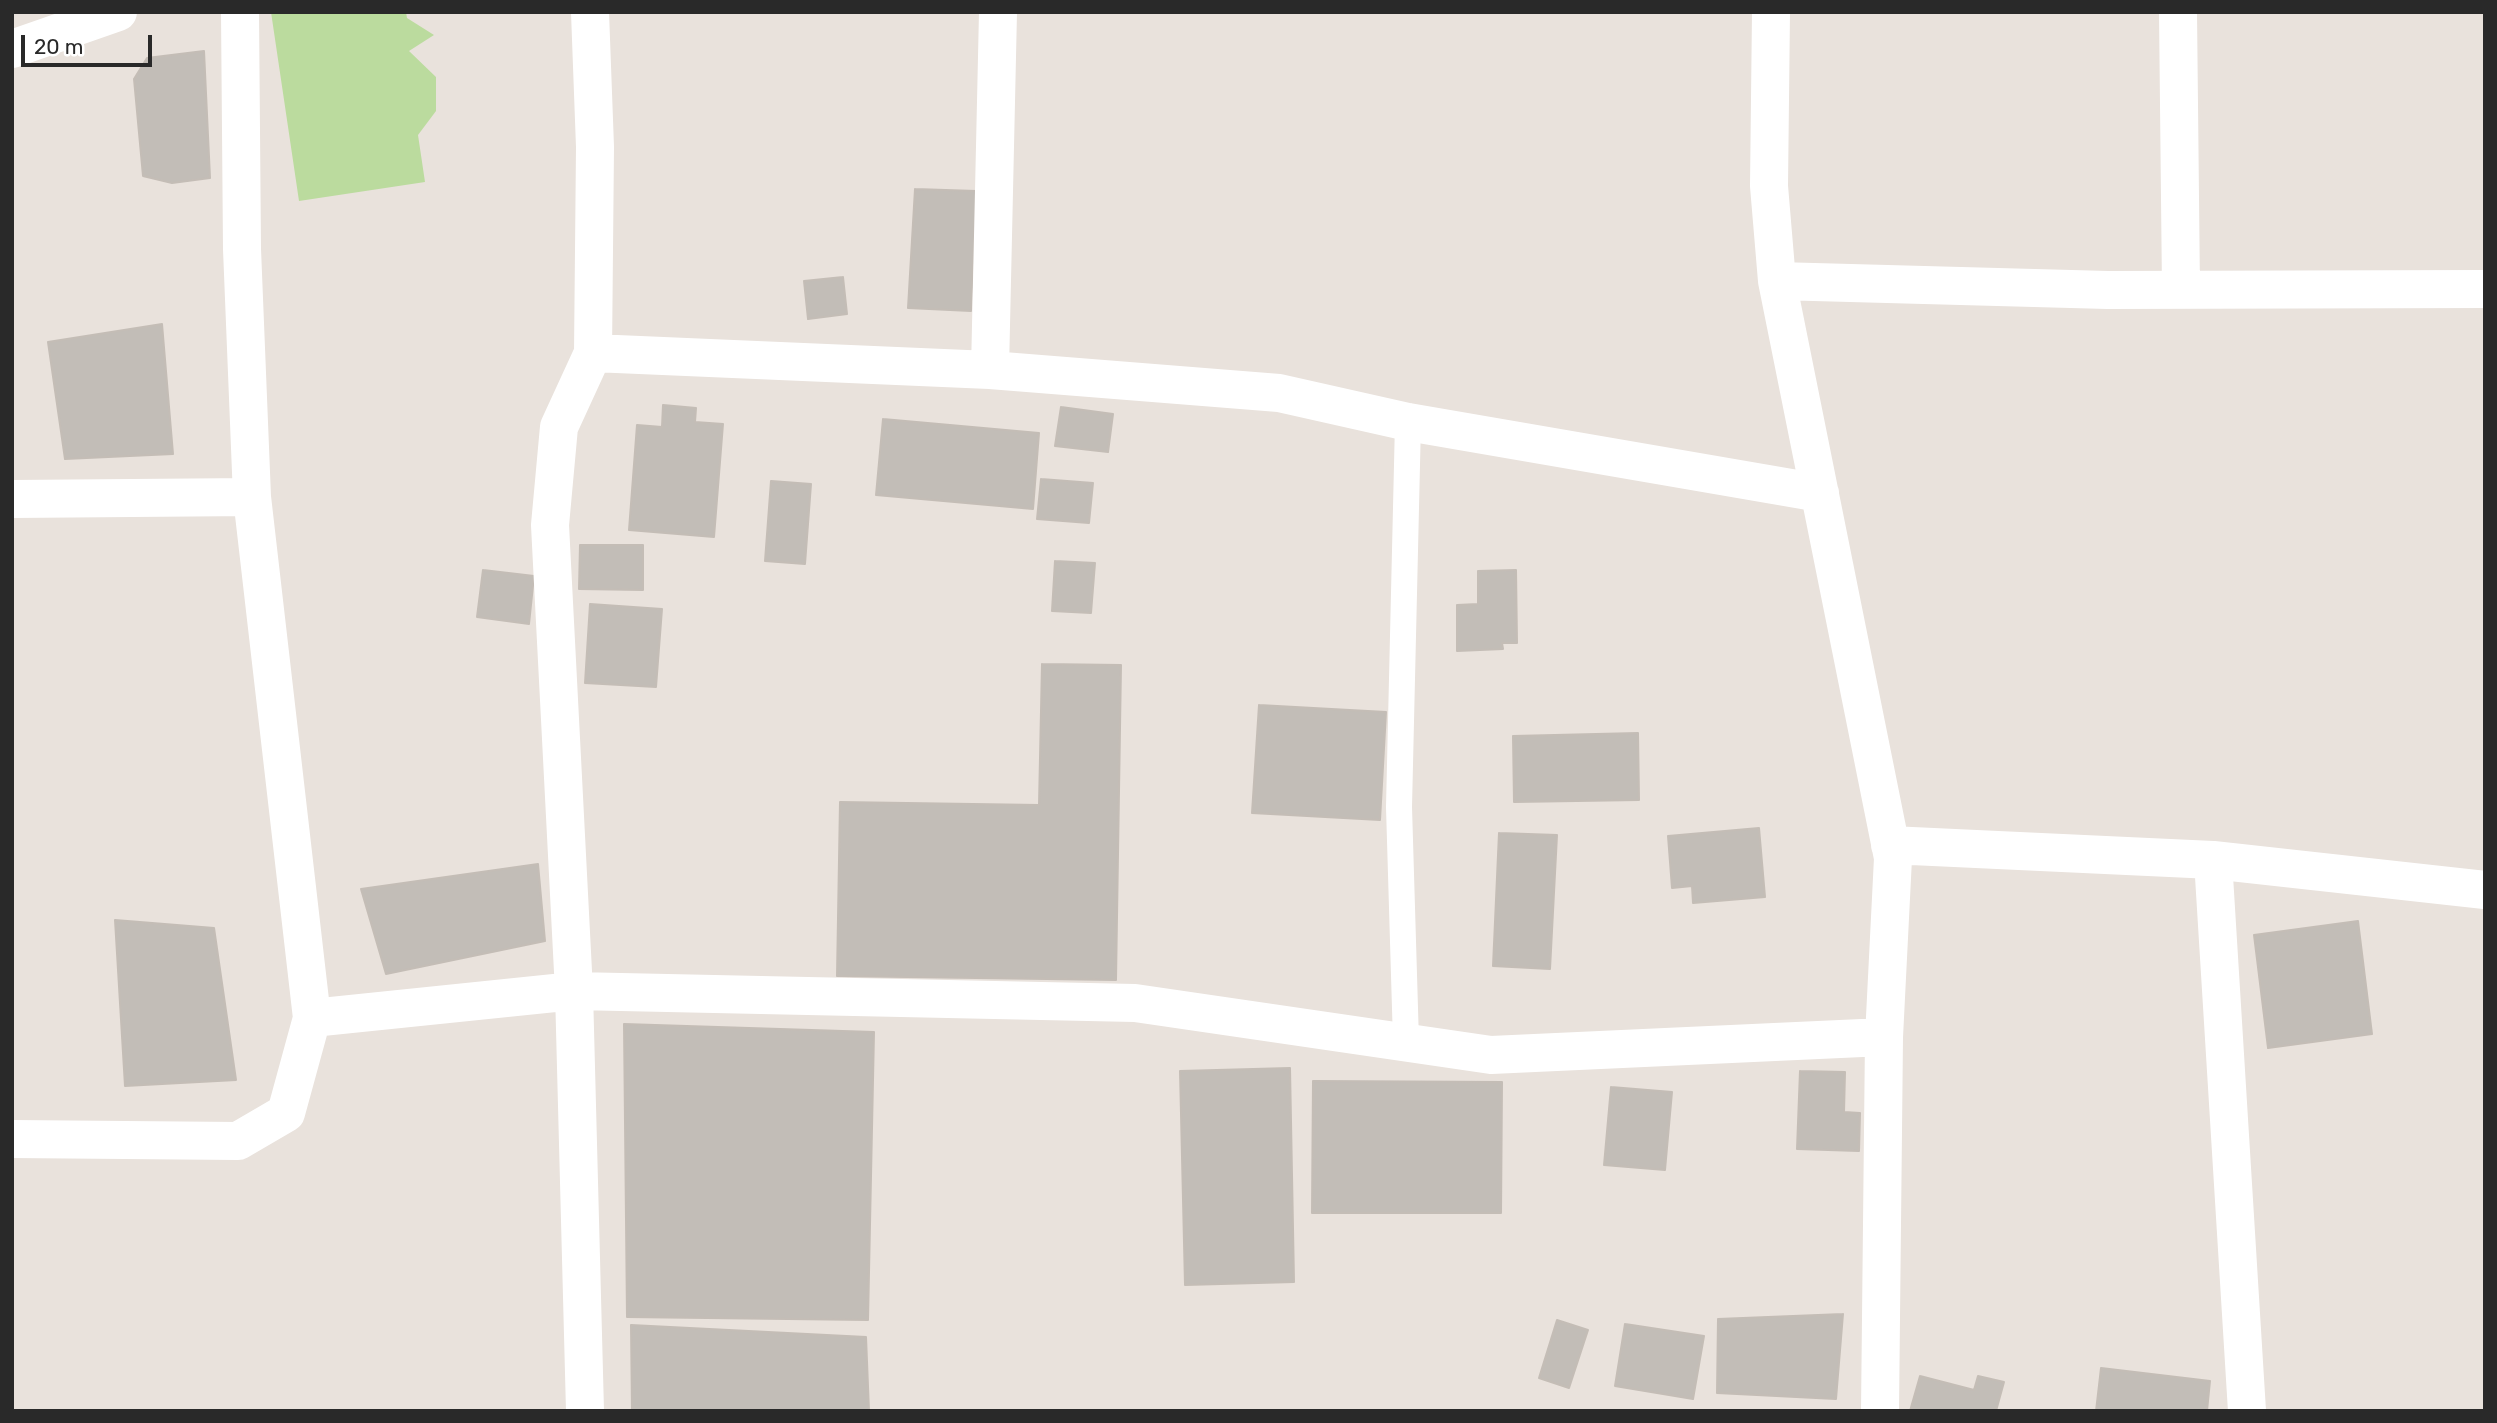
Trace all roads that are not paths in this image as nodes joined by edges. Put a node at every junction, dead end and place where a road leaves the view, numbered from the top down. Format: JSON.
{"nodes":[{"id":1,"x":118,"y":12,"type":"edge"},
{"id":2,"x":240,"y":12,"type":"edge"},
{"id":3,"x":590,"y":12,"type":"edge"},
{"id":4,"x":998,"y":12,"type":"edge"},
{"id":5,"x":1771,"y":12,"type":"edge"},
{"id":6,"x":2178,"y":12,"type":"edge"},
{"id":7,"x":12,"y":49,"type":"edge"},
{"id":8,"x":1777,"y":281,"type":"junction"},
{"id":9,"x":2485,"y":289,"type":"edge"},
{"id":10,"x":2181,"y":290,"type":"junction"},
{"id":11,"x":593,"y":353,"type":"junction"},
{"id":12,"x":990,"y":370,"type":"junction"},
{"id":13,"x":1408,"y":422,"type":"junction"},
{"id":14,"x":1820,"y":493,"type":"junction"},
{"id":15,"x":253,"y":497,"type":"junction"},
{"id":16,"x":12,"y":499,"type":"edge"},
{"id":17,"x":1890,"y":845,"type":"junction"},
{"id":18,"x":2213,"y":860,"type":"junction"},
{"id":19,"x":2485,"y":890,"type":"edge"},
{"id":20,"x":574,"y":990,"type":"junction"},
{"id":21,"x":312,"y":1018,"type":"junction"},
{"id":22,"x":1884,"y":1037,"type":"junction"},
{"id":23,"x":1406,"y":1042,"type":"junction"},
{"id":24,"x":12,"y":1139,"type":"edge"},
{"id":25,"x":585,"y":1411,"type":"edge"},
{"id":26,"x":1880,"y":1411,"type":"edge"},
{"id":27,"x":2247,"y":1411,"type":"edge"}],
"edges":[{"from":1,"to":7,"type":"street"},
{"from":2,"to":15,"type":"street"},
{"from":3,"to":11,"type":"street"},
{"from":4,"to":12,"type":"street"},
{"from":5,"to":8,"type":"street"},
{"from":6,"to":10,"type":"street"},
{"from":8,"to":10,"type":"street"},
{"from":8,"to":14,"type":"street"},
{"from":9,"to":10,"type":"street"},
{"from":11,"to":12,"type":"street"},
{"from":11,"to":20,"type":"street"},
{"from":12,"to":13,"type":"street"},
{"from":13,"to":14,"type":"street"},
{"from":13,"to":23,"type":"lane"},
{"from":14,"to":17,"type":"street"},
{"from":15,"to":16,"type":"street"},
{"from":15,"to":21,"type":"street"},
{"from":17,"to":18,"type":"street"},
{"from":17,"to":22,"type":"street"},
{"from":18,"to":19,"type":"street"},
{"from":18,"to":27,"type":"street"},
{"from":20,"to":21,"type":"street"},
{"from":20,"to":23,"type":"street"},
{"from":20,"to":25,"type":"street"},
{"from":21,"to":24,"type":"street"},
{"from":22,"to":23,"type":"street"},
{"from":22,"to":26,"type":"street"}]}
